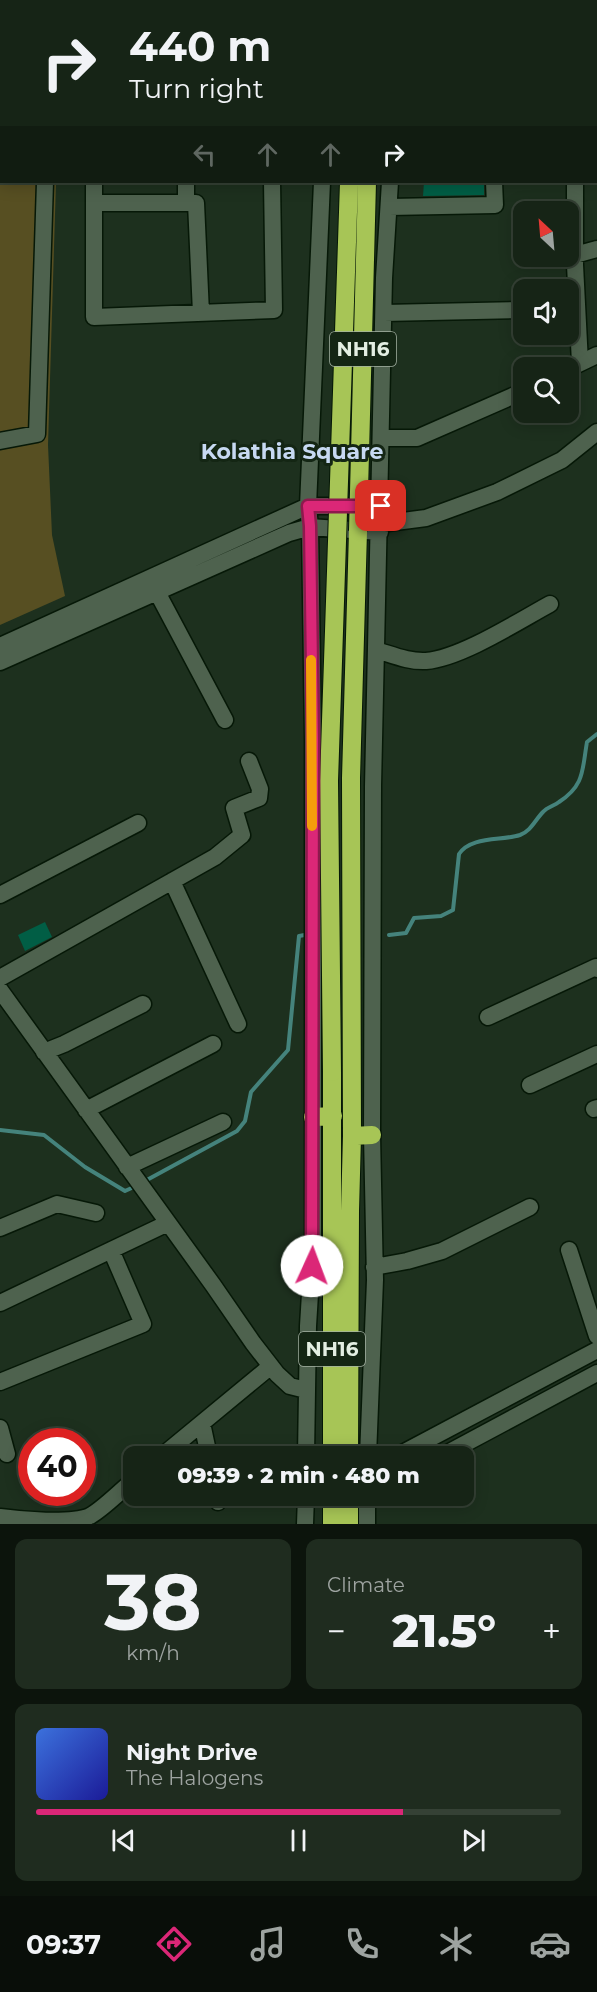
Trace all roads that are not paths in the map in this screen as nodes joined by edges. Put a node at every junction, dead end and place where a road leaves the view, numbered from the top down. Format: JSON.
{"nodes":[{"id":1,"x":45,"y":183,"type":"edge"},
{"id":2,"x":94,"y":183,"type":"edge"},
{"id":3,"x":186,"y":183,"type":"edge"},
{"id":4,"x":272,"y":183,"type":"edge"},
{"id":5,"x":322,"y":183,"type":"edge"},
{"id":6,"x":349,"y":183,"type":"edge"},
{"id":7,"x":367,"y":183,"type":"edge"},
{"id":8,"x":390,"y":183,"type":"edge"},
{"id":9,"x":494,"y":183,"type":"edge"},
{"id":10,"x":575,"y":183,"type":"edge"},
{"id":11,"x":575,"y":201,"type":"edge"},
{"id":12,"x":186,"y":202,"type":"junction"},
{"id":13,"x":94,"y":203,"type":"junction"},
{"id":14,"x":388,"y":207,"type":"junction"},
{"id":15,"x":597,"y":249,"type":"edge"},
{"id":16,"x":579,"y":254,"type":"edge"},
{"id":17,"x":575,"y":267,"type":"edge"},
{"id":18,"x":513,"y":310,"type":"edge"},
{"id":19,"x":201,"y":313,"type":"junction"},
{"id":20,"x":384,"y":313,"type":"junction"},
{"id":21,"x":597,"y":355,"type":"edge"},
{"id":22,"x":574,"y":357,"type":"edge"},
{"id":23,"x":579,"y":364,"type":"edge"},
{"id":24,"x":513,"y":396,"type":"edge"},
{"id":25,"x":597,"y":432,"type":"edge"},
{"id":26,"x":382,"y":438,"type":"junction"},
{"id":27,"x":0,"y":441,"type":"edge"},
{"id":28,"x":308,"y":506,"type":"junction"},
{"id":29,"x":381,"y":506,"type":"junction"},
{"id":30,"x":310,"y":526,"type":"junction"},
{"id":31,"x":380,"y":528,"type":"junction"},
{"id":32,"x":157,"y":592,"type":"junction"},
{"id":33,"x":550,"y":604,"type":"dead end"},
{"id":34,"x":0,"y":646,"type":"edge"},
{"id":35,"x":376,"y":650,"type":"junction"},
{"id":36,"x":0,"y":662,"type":"edge"},
{"id":37,"x":225,"y":720,"type":"dead end"},
{"id":38,"x":249,"y":761,"type":"dead end"},
{"id":39,"x":138,"y":823,"type":"dead end"},
{"id":40,"x":172,"y":881,"type":"junction"},
{"id":41,"x":0,"y":895,"type":"edge"},
{"id":42,"x":597,"y":969,"type":"edge"},
{"id":43,"x":0,"y":978,"type":"edge"},
{"id":44,"x":0,"y":990,"type":"edge"},
{"id":45,"x":143,"y":1004,"type":"dead end"},
{"id":46,"x":488,"y":1017,"type":"dead end"},
{"id":47,"x":238,"y":1024,"type":"dead end"},
{"id":48,"x":213,"y":1044,"type":"dead end"},
{"id":49,"x":44,"y":1052,"type":"junction"},
{"id":50,"x":597,"y":1054,"type":"edge"},
{"id":51,"x":530,"y":1085,"type":"dead end"},
{"id":52,"x":86,"y":1110,"type":"junction"},
{"id":53,"x":333,"y":1116,"type":"junction"},
{"id":54,"x":313,"y":1117,"type":"junction"},
{"id":55,"x":223,"y":1122,"type":"dead end"},
{"id":56,"x":372,"y":1135,"type":"junction"},
{"id":57,"x":352,"y":1136,"type":"junction"},
{"id":58,"x":129,"y":1170,"type":"junction"},
{"id":59,"x":84,"y":1198,"type":"dead end"},
{"id":60,"x":57,"y":1204,"type":"junction"},
{"id":61,"x":530,"y":1207,"type":"dead end"},
{"id":62,"x":96,"y":1213,"type":"dead end"},
{"id":63,"x":168,"y":1223,"type":"junction"},
{"id":64,"x":0,"y":1227,"type":"edge"},
{"id":65,"x":111,"y":1250,"type":"junction"},
{"id":66,"x":569,"y":1250,"type":"dead end"},
{"id":67,"x":374,"y":1267,"type":"junction"},
{"id":68,"x":0,"y":1304,"type":"edge"},
{"id":69,"x":597,"y":1336,"type":"edge"},
{"id":70,"x":597,"y":1350,"type":"edge"},
{"id":71,"x":271,"y":1366,"type":"junction"},
{"id":72,"x":597,"y":1373,"type":"edge"},
{"id":73,"x":0,"y":1382,"type":"edge"},
{"id":74,"x":306,"y":1390,"type":"junction"},
{"id":75,"x":202,"y":1423,"type":"junction"},
{"id":76,"x":0,"y":1428,"type":"edge"},
{"id":77,"x":174,"y":1446,"type":"edge"},
{"id":78,"x":207,"y":1446,"type":"edge"},
{"id":79,"x":306,"y":1446,"type":"edge"},
{"id":80,"x":332,"y":1446,"type":"edge"},
{"id":81,"x":349,"y":1446,"type":"edge"},
{"id":82,"x":368,"y":1446,"type":"edge"},
{"id":83,"x":416,"y":1446,"type":"edge"},
{"id":84,"x":461,"y":1446,"type":"edge"},
{"id":85,"x":7,"y":1454,"type":"dead end"},
{"id":86,"x":123,"y":1489,"type":"edge"},
{"id":87,"x":306,"y":1506,"type":"edge"},
{"id":88,"x":332,"y":1506,"type":"edge"},
{"id":89,"x":349,"y":1506,"type":"edge"},
{"id":90,"x":368,"y":1506,"type":"edge"},
{"id":91,"x":0,"y":1517,"type":"edge"},
{"id":92,"x":58,"y":1523,"type":"edge"},
{"id":93,"x":305,"y":1524,"type":"edge"},
{"id":94,"x":332,"y":1524,"type":"edge"},
{"id":95,"x":349,"y":1524,"type":"edge"},
{"id":96,"x":367,"y":1524,"type":"edge"}],
"edges":[{"from":1,"to":27,"type":"street"},
{"from":2,"to":13,"type":"street"},
{"from":3,"to":12,"type":"street"},
{"from":4,"to":19,"type":"street"},
{"from":5,"to":28,"type":"street"},
{"from":6,"to":53,"type":"highway","number":"NH16","bridge":true},
{"from":7,"to":57,"type":"highway","number":"NH16","bridge":true},
{"from":8,"to":14,"type":"street"},
{"from":9,"to":14,"type":"street"},
{"from":10,"to":11,"type":"street"},
{"from":12,"to":13,"type":"street"},
{"from":12,"to":19,"type":"street"},
{"from":13,"to":19,"type":"street"},
{"from":14,"to":20,"type":"street"},
{"from":15,"to":16,"type":"street"},
{"from":17,"to":22,"type":"street"},
{"from":18,"to":20,"type":"street"},
{"from":20,"to":26,"type":"street"},
{"from":21,"to":23,"type":"street"},
{"from":24,"to":26,"type":"street"},
{"from":25,"to":31,"type":"street"},
{"from":26,"to":29,"type":"street"},
{"from":28,"to":29,"type":"street"},
{"from":28,"to":30,"type":"street"},
{"from":28,"to":34,"type":"street"},
{"from":29,"to":31,"type":"street"},
{"from":30,"to":31,"type":"street"},
{"from":30,"to":32,"type":"street"},
{"from":30,"to":54,"type":"street"},
{"from":31,"to":35,"type":"street"},
{"from":32,"to":36,"type":"street"},
{"from":32,"to":37,"type":"street"},
{"from":33,"to":35,"type":"street"},
{"from":35,"to":56,"type":"street"},
{"from":38,"to":40,"type":"street"},
{"from":39,"to":41,"type":"street"},
{"from":40,"to":43,"type":"street"},
{"from":40,"to":47,"type":"street"},
{"from":42,"to":46,"type":"street"},
{"from":44,"to":49,"type":"street"},
{"from":45,"to":49,"type":"street"},
{"from":48,"to":52,"type":"street"},
{"from":49,"to":52,"type":"street"},
{"from":50,"to":51,"type":"street"},
{"from":52,"to":58,"type":"street"},
{"from":53,"to":54,"type":"highway"},
{"from":53,"to":80,"type":"highway","number":"NH16"},
{"from":54,"to":74,"type":"street"},
{"from":55,"to":58,"type":"street"},
{"from":56,"to":57,"type":"highway"},
{"from":56,"to":67,"type":"street"},
{"from":57,"to":81,"type":"highway","number":"NH16"},
{"from":58,"to":63,"type":"street"},
{"from":59,"to":60,"type":"street"},
{"from":60,"to":62,"type":"street"},
{"from":60,"to":64,"type":"street"},
{"from":61,"to":67,"type":"street"},
{"from":63,"to":65,"type":"street"},
{"from":63,"to":71,"type":"street"},
{"from":65,"to":68,"type":"street"},
{"from":65,"to":73,"type":"street"},
{"from":66,"to":69,"type":"street"},
{"from":67,"to":82,"type":"street"},
{"from":70,"to":83,"type":"street"},
{"from":71,"to":74,"type":"street"},
{"from":71,"to":75,"type":"street"},
{"from":72,"to":84,"type":"street"},
{"from":74,"to":79,"type":"street"},
{"from":75,"to":77,"type":"street"},
{"from":75,"to":78,"type":"street"},
{"from":76,"to":85,"type":"street"},
{"from":86,"to":92,"type":"street"},
{"from":87,"to":93,"type":"street"},
{"from":88,"to":94,"type":"highway"},
{"from":89,"to":95,"type":"highway"},
{"from":90,"to":96,"type":"street"},
{"from":91,"to":92,"type":"street"}]}
